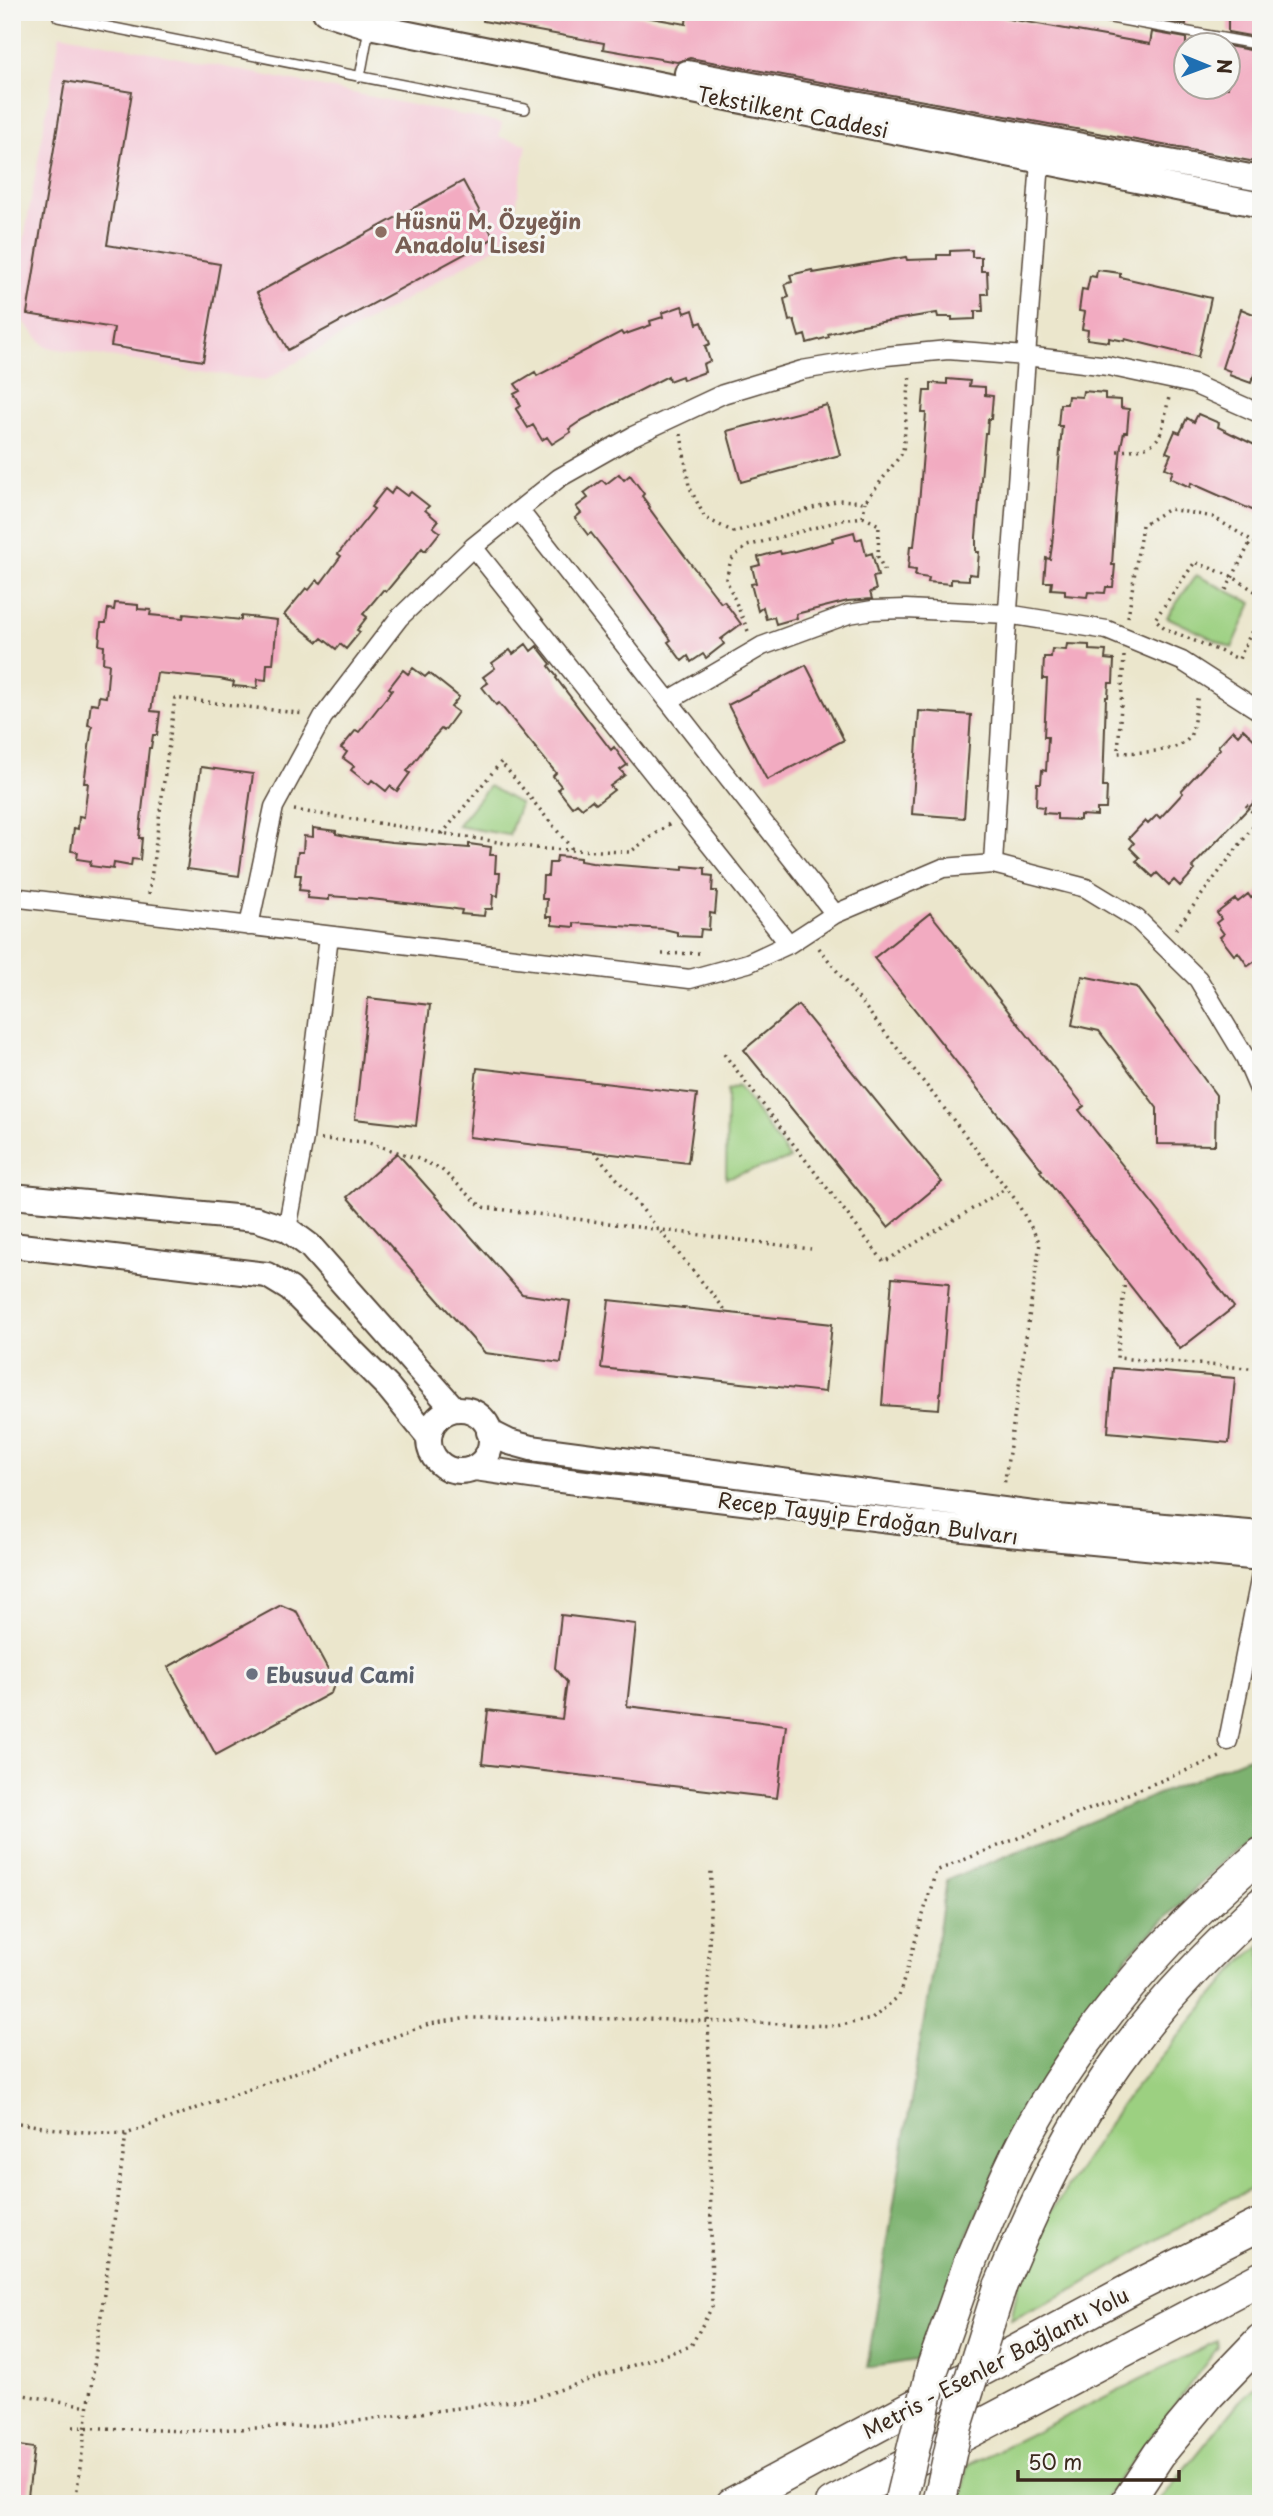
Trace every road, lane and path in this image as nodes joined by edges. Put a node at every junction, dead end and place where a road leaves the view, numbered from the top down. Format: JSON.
{"nodes":[{"id":1,"x":325,"y":12,"type":"edge"},
{"id":2,"x":1078,"y":12,"type":"edge"},
{"id":3,"x":369,"y":16,"type":"edge"},
{"id":4,"x":58,"y":17,"type":"dead end"},
{"id":5,"x":1261,"y":45,"type":"edge"},
{"id":6,"x":360,"y":77,"type":"junction"},
{"id":7,"x":525,"y":110,"type":"dead end"},
{"id":8,"x":1040,"y":161,"type":"junction"},
{"id":9,"x":1261,"y":179,"type":"edge"},
{"id":10,"x":1261,"y":205,"type":"edge"},
{"id":11,"x":911,"y":354,"type":"junction"},
{"id":12,"x":1026,"y":356,"type":"junction"},
{"id":13,"x":1173,"y":380,"type":"junction"},
{"id":14,"x":1261,"y":414,"type":"edge"},
{"id":15,"x":678,"y":415,"type":"junction"},
{"id":16,"x":1117,"y":451,"type":"dead end"},
{"id":17,"x":865,"y":502,"type":"junction"},
{"id":18,"x":519,"y":510,"type":"junction"},
{"id":19,"x":863,"y":517,"type":"junction"},
{"id":20,"x":1251,"y":541,"type":"dead end"},
{"id":21,"x":473,"y":547,"type":"junction"},
{"id":22,"x":885,"y":572,"type":"dead end"},
{"id":23,"x":1233,"y":577,"type":"junction"},
{"id":24,"x":1226,"y":590,"type":"dead end"},
{"id":25,"x":1261,"y":595,"type":"edge"},
{"id":26,"x":1261,"y":611,"type":"edge"},
{"id":27,"x":1007,"y":614,"type":"junction"},
{"id":28,"x":756,"y":650,"type":"junction"},
{"id":29,"x":668,"y":701,"type":"junction"},
{"id":30,"x":1261,"y":712,"type":"edge"},
{"id":31,"x":323,"y":717,"type":"junction"},
{"id":32,"x":1246,"y":805,"type":"dead end"},
{"id":33,"x":274,"y":807,"type":"junction"},
{"id":34,"x":684,"y":812,"type":"junction"},
{"id":35,"x":1260,"y":820,"type":"edge"},
{"id":36,"x":442,"y":834,"type":"junction"},
{"id":37,"x":573,"y":850,"type":"junction"},
{"id":38,"x":993,"y":864,"type":"junction"},
{"id":39,"x":149,"y":895,"type":"junction"},
{"id":40,"x":161,"y":896,"type":"dead end"},
{"id":41,"x":12,"y":897,"type":"edge"},
{"id":42,"x":146,"y":913,"type":"junction"},
{"id":43,"x":835,"y":914,"type":"junction"},
{"id":44,"x":249,"y":926,"type":"junction"},
{"id":45,"x":807,"y":932,"type":"junction"},
{"id":46,"x":329,"y":936,"type":"junction"},
{"id":47,"x":789,"y":944,"type":"junction"},
{"id":48,"x":1164,"y":945,"type":"junction"},
{"id":49,"x":704,"y":953,"type":"dead end"},
{"id":50,"x":663,"y":954,"type":"dead end"},
{"id":51,"x":724,"y":1054,"type":"dead end"},
{"id":52,"x":1261,"y":1094,"type":"edge"},
{"id":53,"x":304,"y":1138,"type":"junction"},
{"id":54,"x":594,"y":1151,"type":"dead end"},
{"id":55,"x":1007,"y":1188,"type":"junction"},
{"id":56,"x":12,"y":1196,"type":"edge"},
{"id":57,"x":287,"y":1229,"type":"junction"},
{"id":58,"x":659,"y":1230,"type":"junction"},
{"id":59,"x":12,"y":1245,"type":"edge"},
{"id":60,"x":811,"y":1249,"type":"dead end"},
{"id":61,"x":1125,"y":1279,"type":"dead end"},
{"id":62,"x":727,"y":1312,"type":"dead end"},
{"id":63,"x":1261,"y":1369,"type":"edge"},
{"id":64,"x":454,"y":1409,"type":"junction"},
{"id":65,"x":489,"y":1432,"type":"junction"},
{"id":66,"x":428,"y":1436,"type":"junction"},
{"id":67,"x":475,"y":1468,"type":"junction"},
{"id":68,"x":1000,"y":1510,"type":"junction"},
{"id":69,"x":1261,"y":1534,"type":"edge"},
{"id":70,"x":1261,"y":1558,"type":"edge"},
{"id":71,"x":1261,"y":1576,"type":"edge"},
{"id":72,"x":1224,"y":1749,"type":"joint"},
{"id":73,"x":1261,"y":1854,"type":"edge"},
{"id":74,"x":710,"y":1871,"type":"dead end"},
{"id":75,"x":1261,"y":1905,"type":"edge"},
{"id":76,"x":708,"y":2021,"type":"junction"},
{"id":77,"x":12,"y":2122,"type":"edge"},
{"id":78,"x":126,"y":2134,"type":"junction"},
{"id":79,"x":1261,"y":2224,"type":"edge"},
{"id":80,"x":1261,"y":2278,"type":"edge"},
{"id":81,"x":1261,"y":2340,"type":"edge"},
{"id":82,"x":12,"y":2393,"type":"edge"},
{"id":83,"x":89,"y":2406,"type":"junction"},
{"id":84,"x":73,"y":2427,"type":"dead end"},
{"id":85,"x":86,"y":2427,"type":"junction"},
{"id":86,"x":75,"y":2504,"type":"edge"},
{"id":87,"x":732,"y":2504,"type":"edge"},
{"id":88,"x":832,"y":2504,"type":"edge"},
{"id":89,"x":900,"y":2504,"type":"edge"},
{"id":90,"x":939,"y":2504,"type":"edge"},
{"id":91,"x":1126,"y":2504,"type":"edge"}],
"edges":[{"from":1,"to":3,"type":"street","name":"Tekstilkent Caddesi"},
{"from":2,"to":5,"type":"lane"},
{"from":3,"to":6,"type":"lane"},
{"from":3,"to":8,"type":"street","name":"Tekstilkent Caddesi"},
{"from":3,"to":9,"type":"street","name":"Tekstilkent Caddesi"},
{"from":4,"to":6,"type":"lane"},
{"from":6,"to":7,"type":"lane"},
{"from":8,"to":10,"type":"street","name":"Tekstilkent Caddesi"},
{"from":8,"to":12,"type":"street"},
{"from":11,"to":12,"type":"street"},
{"from":11,"to":15,"type":"street"},
{"from":11,"to":17,"type":"path"},
{"from":12,"to":13,"type":"street"},
{"from":12,"to":27,"type":"street"},
{"from":13,"to":14,"type":"street"},
{"from":13,"to":16,"type":"path"},
{"from":15,"to":17,"type":"path"},
{"from":15,"to":18,"type":"street"},
{"from":17,"to":19,"type":"path"},
{"from":18,"to":21,"type":"street"},
{"from":18,"to":29,"type":"street"},
{"from":19,"to":22,"type":"path"},
{"from":19,"to":28,"type":"path"},
{"from":20,"to":23,"type":"path"},
{"from":21,"to":31,"type":"street"},
{"from":21,"to":34,"type":"street"},
{"from":23,"to":24,"type":"path"},
{"from":23,"to":25,"type":"path"},
{"from":23,"to":26,"type":"path"},
{"from":27,"to":28,"type":"street"},
{"from":27,"to":30,"type":"street"},
{"from":27,"to":38,"type":"street"},
{"from":28,"to":29,"type":"street"},
{"from":29,"to":43,"type":"street"},
{"from":31,"to":33,"type":"street"},
{"from":31,"to":39,"type":"path"},
{"from":32,"to":35,"type":"path"},
{"from":33,"to":36,"type":"path"},
{"from":33,"to":44,"type":"street"},
{"from":34,"to":37,"type":"path"},
{"from":34,"to":47,"type":"street"},
{"from":35,"to":48,"type":"path"},
{"from":36,"to":37,"type":"path"},
{"from":36,"to":37,"type":"path"},
{"from":38,"to":43,"type":"street"},
{"from":38,"to":48,"type":"street"},
{"from":39,"to":40,"type":"path"},
{"from":39,"to":42,"type":"path"},
{"from":41,"to":42,"type":"street"},
{"from":42,"to":44,"type":"street"},
{"from":43,"to":45,"type":"street"},
{"from":44,"to":46,"type":"street"},
{"from":45,"to":47,"type":"street"},
{"from":45,"to":55,"type":"path"},
{"from":46,"to":47,"type":"street"},
{"from":46,"to":53,"type":"street"},
{"from":48,"to":52,"type":"street"},
{"from":49,"to":50,"type":"path"},
{"from":51,"to":55,"type":"path"},
{"from":53,"to":57,"type":"street"},
{"from":53,"to":58,"type":"path"},
{"from":54,"to":58,"type":"path"},
{"from":55,"to":68,"type":"path"},
{"from":56,"to":57,"type":"street"},
{"from":57,"to":64,"type":"street"},
{"from":58,"to":60,"type":"path"},
{"from":58,"to":62,"type":"path"},
{"from":59,"to":66,"type":"street"},
{"from":61,"to":63,"type":"path"},
{"from":64,"to":65,"type":"street"},
{"from":64,"to":66,"type":"street"},
{"from":65,"to":67,"type":"street"},
{"from":65,"to":68,"type":"street","name":"Recep Tayyip Erdoğan Bulvarı"},
{"from":66,"to":67,"type":"street"},
{"from":67,"to":70,"type":"street","name":"Recep Tayyip Erdoğan Bulvarı"},
{"from":68,"to":69,"type":"street","name":"Recep Tayyip Erdoğan Bulvarı"},
{"from":71,"to":72,"type":"street"},
{"from":72,"to":76,"type":"path"},
{"from":73,"to":89,"type":"highway","bridge":true},
{"from":74,"to":76,"type":"path"},
{"from":75,"to":90,"type":"highway","bridge":true},
{"from":76,"to":78,"type":"path"},
{"from":76,"to":85,"type":"path"},
{"from":77,"to":78,"type":"path"},
{"from":78,"to":83,"type":"path"},
{"from":79,"to":87,"type":"highway","name":"Metris - Esenler Bağlantı Yolu"},
{"from":80,"to":88,"type":"highway"},
{"from":81,"to":91,"type":"highway"},
{"from":82,"to":83,"type":"path"},
{"from":83,"to":85,"type":"path"},
{"from":84,"to":85,"type":"path"},
{"from":85,"to":86,"type":"path"}]}
